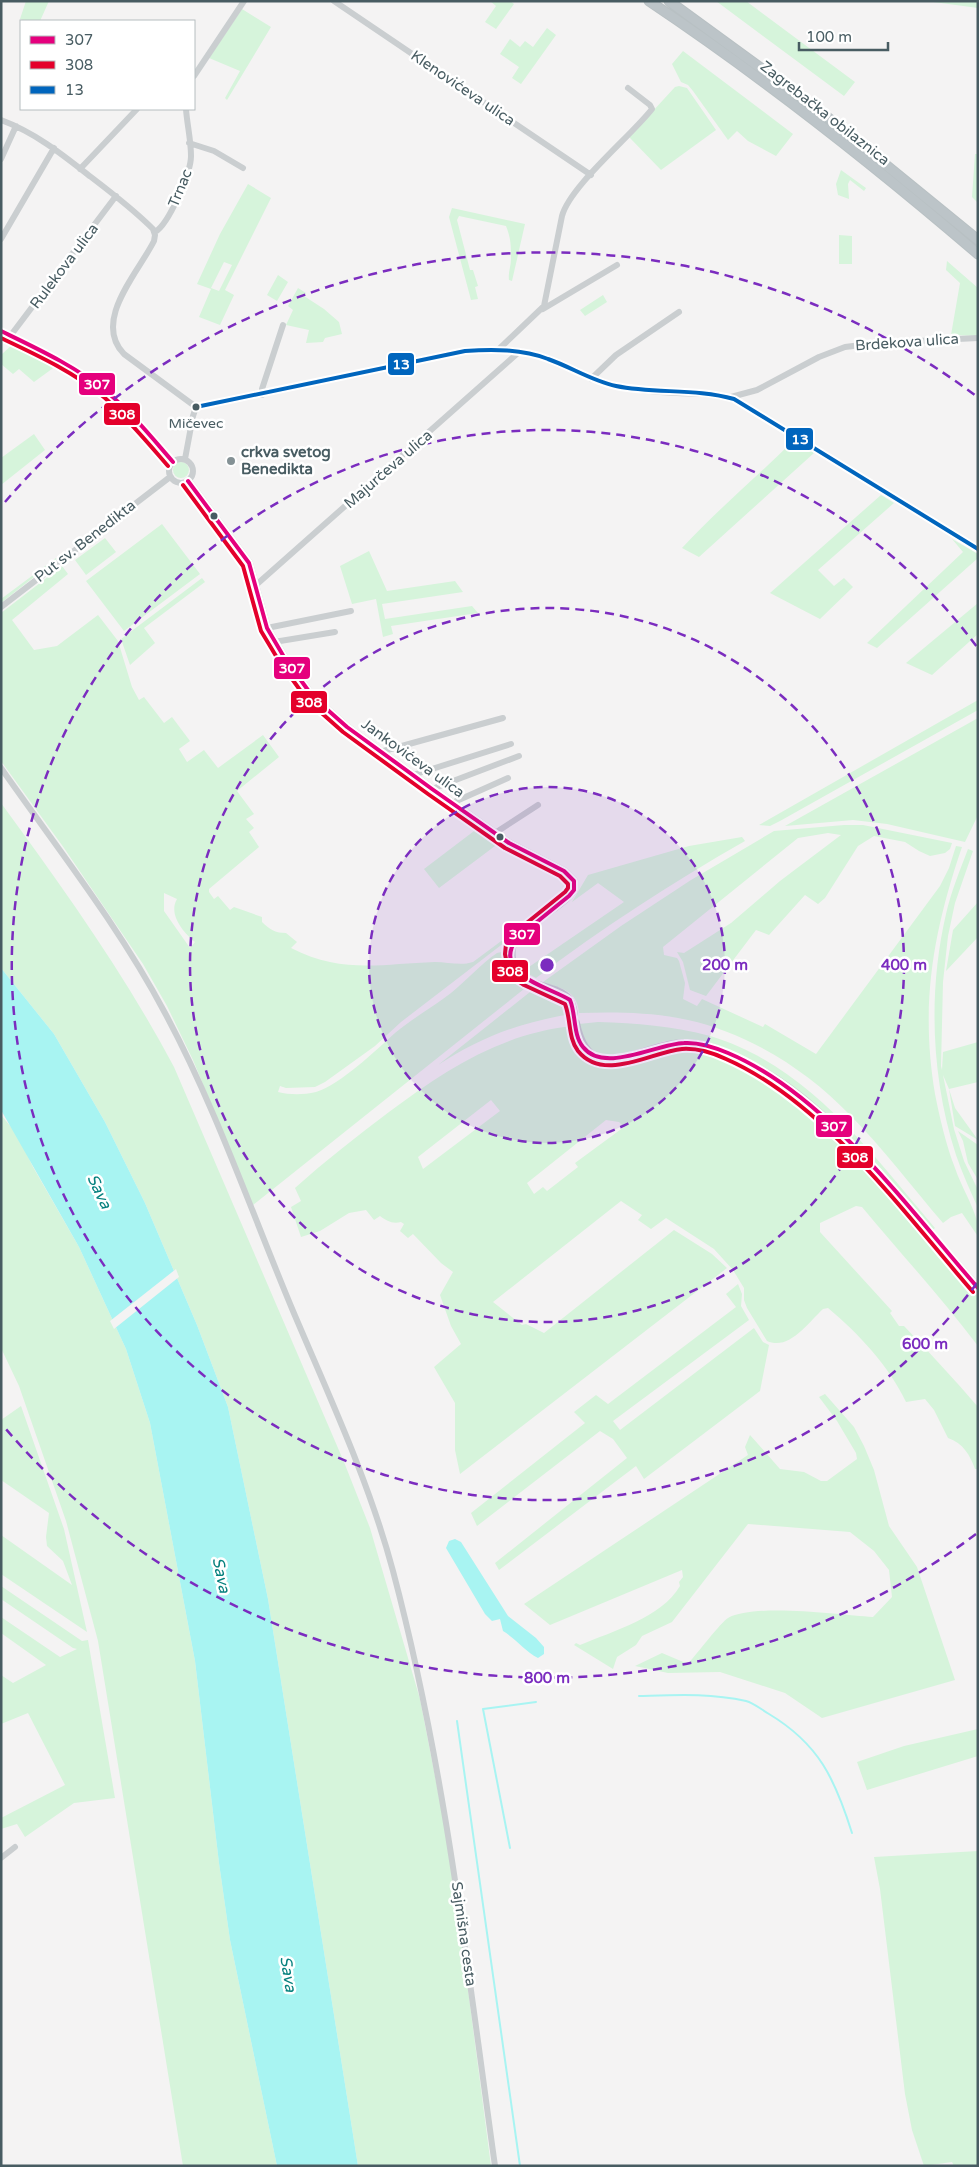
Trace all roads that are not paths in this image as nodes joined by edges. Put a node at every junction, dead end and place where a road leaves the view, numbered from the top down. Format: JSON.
{"nodes":[{"id":1,"x":244,"y":1,"type":"edge"},
{"id":2,"x":334,"y":1,"type":"edge"},
{"id":3,"x":649,"y":1,"type":"edge"},
{"id":4,"x":669,"y":1,"type":"edge"},
{"id":5,"x":195,"y":74,"type":"edge"},
{"id":6,"x":628,"y":88,"type":"dead end"},
{"id":7,"x":136,"y":110,"type":"edge"},
{"id":8,"x":186,"y":110,"type":"edge"},
{"id":9,"x":1,"y":120,"type":"edge"},
{"id":10,"x":16,"y":126,"type":"junction"},
{"id":11,"x":190,"y":143,"type":"junction"},
{"id":12,"x":54,"y":148,"type":"junction"},
{"id":13,"x":1,"y":159,"type":"edge"},
{"id":14,"x":243,"y":168,"type":"dead end"},
{"id":15,"x":80,"y":169,"type":"junction"},
{"id":16,"x":591,"y":174,"type":"junction"},
{"id":17,"x":116,"y":196,"type":"junction"},
{"id":18,"x":155,"y":232,"type":"junction"},
{"id":19,"x":1,"y":239,"type":"edge"},
{"id":20,"x":978,"y":240,"type":"edge"},
{"id":21,"x":978,"y":254,"type":"edge"},
{"id":22,"x":617,"y":265,"type":"dead end"},
{"id":23,"x":542,"y":310,"type":"junction"},
{"id":24,"x":679,"y":312,"type":"dead end"},
{"id":25,"x":283,"y":325,"type":"dead end"},
{"id":26,"x":1,"y":331,"type":"edge"},
{"id":27,"x":11,"y":336,"type":"junction"},
{"id":28,"x":978,"y":338,"type":"edge"},
{"id":29,"x":499,"y":349,"type":"junction"},
{"id":30,"x":519,"y":352,"type":"junction"},
{"id":31,"x":591,"y":379,"type":"junction"},
{"id":32,"x":262,"y":395,"type":"junction"},
{"id":33,"x":728,"y":397,"type":"junction"},
{"id":34,"x":196,"y":407,"type":"junction"},
{"id":35,"x":185,"y":459,"type":"junction"},
{"id":36,"x":173,"y":462,"type":"junction"},
{"id":37,"x":170,"y":477,"type":"junction"},
{"id":38,"x":188,"y":481,"type":"junction"},
{"id":39,"x":978,"y":549,"type":"edge"},
{"id":40,"x":256,"y":585,"type":"junction"},
{"id":41,"x":1,"y":607,"type":"edge"},
{"id":42,"x":351,"y":611,"type":"dead end"},
{"id":43,"x":267,"y":628,"type":"junction"},
{"id":44,"x":335,"y":632,"type":"dead end"},
{"id":45,"x":274,"y":642,"type":"junction"},
{"id":46,"x":503,"y":718,"type":"dead end"},
{"id":47,"x":511,"y":744,"type":"dead end"},
{"id":48,"x":380,"y":752,"type":"junction"},
{"id":49,"x":519,"y":756,"type":"dead end"},
{"id":50,"x":1,"y":768,"type":"edge"},
{"id":51,"x":413,"y":775,"type":"junction"},
{"id":52,"x":508,"y":778,"type":"dead end"},
{"id":53,"x":432,"y":789,"type":"junction"},
{"id":54,"x":452,"y":803,"type":"junction"},
{"id":55,"x":538,"y":805,"type":"dead end"},
{"id":56,"x":496,"y":833,"type":"junction"},
{"id":57,"x":574,"y":1014,"type":"dead end"},
{"id":58,"x":576,"y":1023,"type":"dead end"},
{"id":59,"x":978,"y":1288,"type":"edge"},
{"id":60,"x":15,"y":1847,"type":"dead end"},
{"id":61,"x":1,"y":1858,"type":"edge"},
{"id":62,"x":495,"y":2166,"type":"edge"}],
"edges":[{"from":1,"to":5,"type":"street"},
{"from":2,"to":16,"type":"street","name":"Klenovićeva ulica"},
{"from":3,"to":21,"type":"highway","name":"Zagrebačka obilaznica"},
{"from":4,"to":20,"type":"highway","name":"Zagrebačka obilaznica"},
{"from":6,"to":16,"type":"street"},
{"from":7,"to":15,"type":"street"},
{"from":8,"to":11,"type":"street","name":"Trnac"},
{"from":9,"to":10,"type":"street"},
{"from":10,"to":12,"type":"street"},
{"from":10,"to":13,"type":"street"},
{"from":11,"to":14,"type":"street"},
{"from":11,"to":18,"type":"street","name":"Trnac"},
{"from":12,"to":15,"type":"street"},
{"from":12,"to":19,"type":"street"},
{"from":15,"to":17,"type":"street"},
{"from":16,"to":23,"type":"street"},
{"from":17,"to":18,"type":"street"},
{"from":17,"to":27,"type":"street","name":"Rulekova ulica"},
{"from":18,"to":34,"type":"street","name":"Trnac"},
{"from":22,"to":23,"type":"street"},
{"from":23,"to":29,"type":"street"},
{"from":24,"to":31,"type":"street"},
{"from":25,"to":32,"type":"street"},
{"from":26,"to":27,"type":"street"},
{"from":27,"to":36,"type":"street"},
{"from":28,"to":33,"type":"street","name":"Brdekova ulica"},
{"from":29,"to":30,"type":"street"},
{"from":29,"to":32,"type":"street"},
{"from":30,"to":31,"type":"street"},
{"from":30,"to":40,"type":"street","name":"Majurčeva ulica"},
{"from":31,"to":33,"type":"street"},
{"from":32,"to":34,"type":"street"},
{"from":33,"to":39,"type":"street"},
{"from":34,"to":35,"type":"street"},
{"from":35,"to":36,"type":"street"},
{"from":35,"to":38,"type":"street"},
{"from":36,"to":37,"type":"street"},
{"from":37,"to":38,"type":"street"},
{"from":37,"to":41,"type":"street","name":"Put sv. Benedikta"},
{"from":38,"to":40,"type":"main road","name":"Jankovićeva ulica"},
{"from":40,"to":43,"type":"main road","name":"Jankovićeva ulica"},
{"from":42,"to":43,"type":"street"},
{"from":43,"to":45,"type":"main road","name":"Jankovićeva ulica"},
{"from":44,"to":45,"type":"street"},
{"from":45,"to":48,"type":"main road","name":"Jankovićeva ulica"},
{"from":46,"to":48,"type":"street"},
{"from":47,"to":51,"type":"street"},
{"from":48,"to":51,"type":"main road","name":"Jankovićeva ulica"},
{"from":49,"to":53,"type":"street"},
{"from":50,"to":62,"type":"street","name":"Sajmišna cesta"},
{"from":51,"to":53,"type":"main road","name":"Jankovićeva ulica"},
{"from":52,"to":54,"type":"street"},
{"from":53,"to":54,"type":"main road","name":"Jankovićeva ulica"},
{"from":54,"to":56,"type":"main road","name":"Jankovićeva ulica"},
{"from":55,"to":56,"type":"street"},
{"from":56,"to":57,"type":"main road","name":"Jankovićeva ulica"},
{"from":58,"to":59,"type":"main road"},
{"from":60,"to":61,"type":"street"}]}
